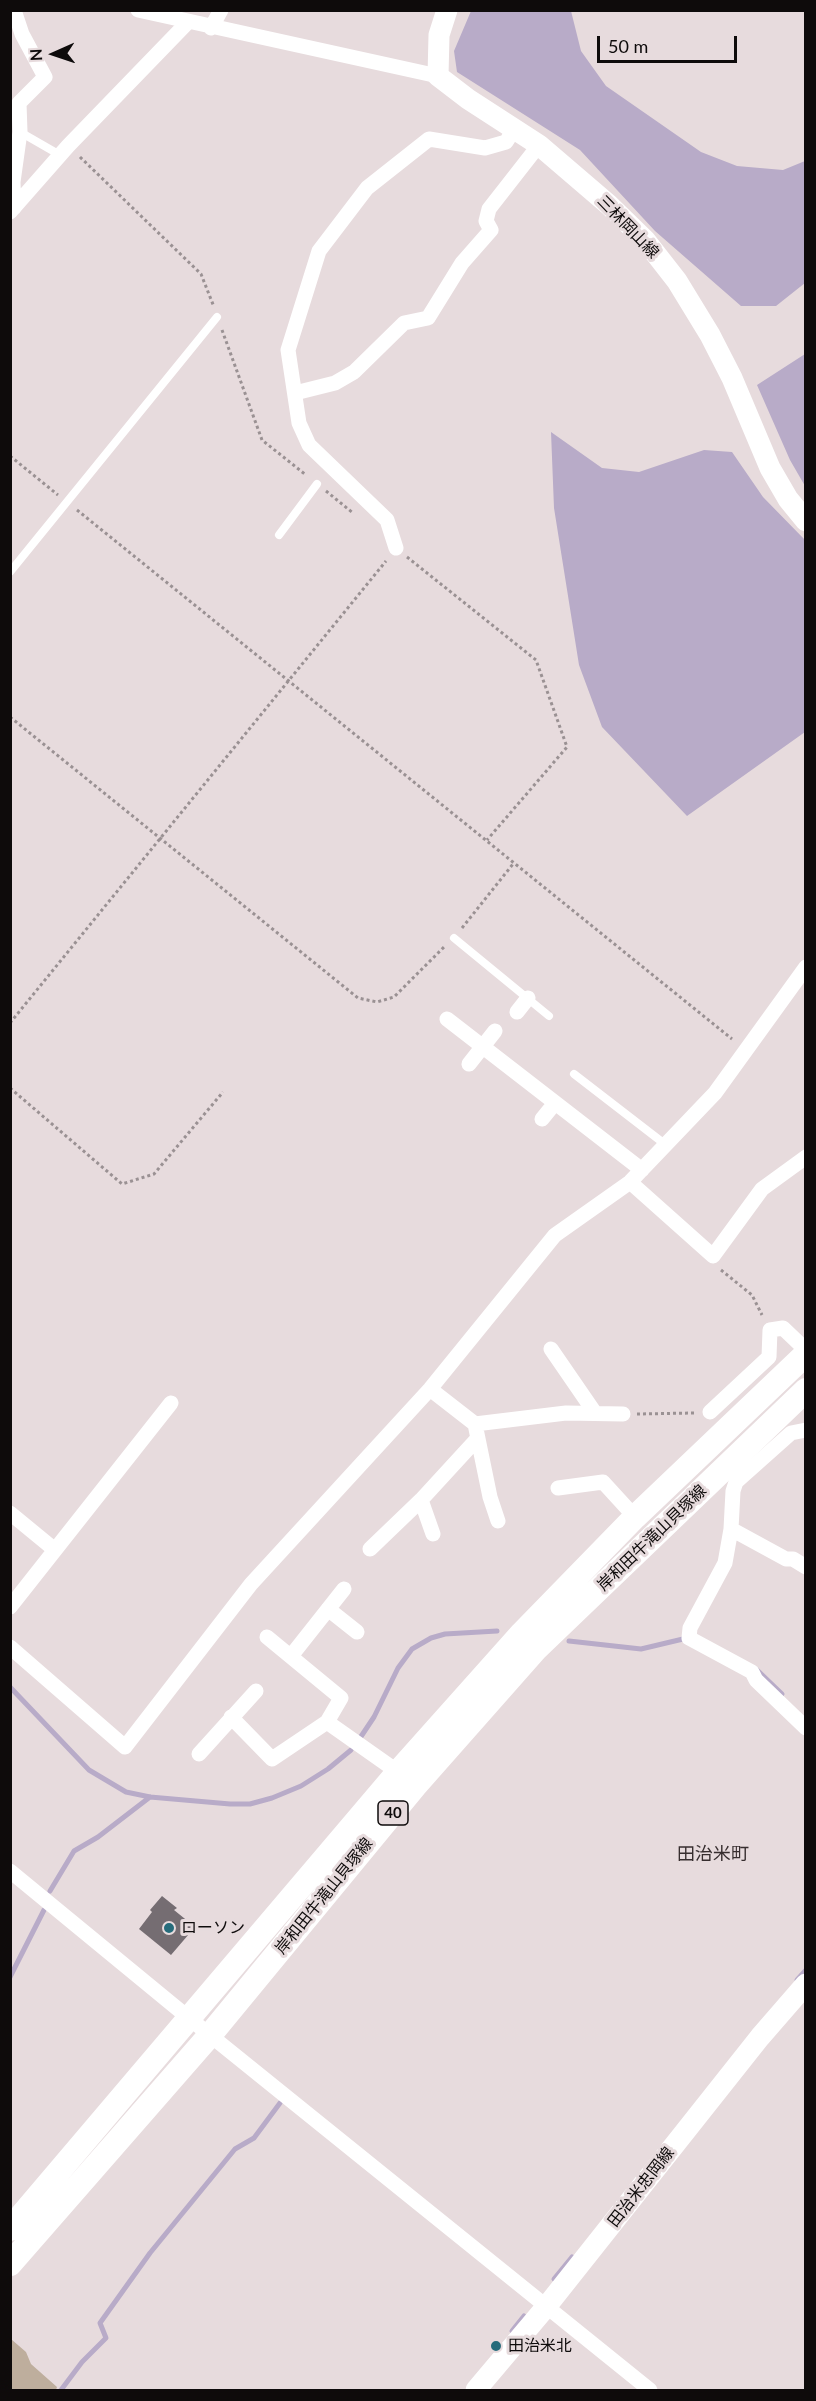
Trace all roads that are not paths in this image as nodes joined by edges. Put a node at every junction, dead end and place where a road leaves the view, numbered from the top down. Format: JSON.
{"nodes":[{"id":1,"x":14,"y":10,"type":"edge"},
{"id":2,"x":138,"y":10,"type":"edge"},
{"id":3,"x":221,"y":10,"type":"edge"},
{"id":4,"x":447,"y":10,"type":"edge"},
{"id":5,"x":187,"y":23,"type":"junction"},
{"id":6,"x":211,"y":28,"type":"junction"},
{"id":7,"x":438,"y":76,"type":"junction"},
{"id":8,"x":515,"y":128,"type":"junction"},
{"id":9,"x":20,"y":132,"type":"junction"},
{"id":10,"x":539,"y":145,"type":"junction"},
{"id":11,"x":64,"y":150,"type":"junction"},
{"id":12,"x":12,"y":210,"type":"edge"},
{"id":13,"x":217,"y":316,"type":"road end"},
{"id":14,"x":295,"y":393,"type":"junction"},
{"id":15,"x":317,"y":484,"type":"road end"},
{"id":16,"x":806,"y":521,"type":"edge"},
{"id":17,"x":279,"y":535,"type":"dead end"},
{"id":18,"x":396,"y":548,"type":"road end"},
{"id":19,"x":10,"y":572,"type":"edge"},
{"id":20,"x":454,"y":938,"type":"road end"},
{"id":21,"x":806,"y":967,"type":"edge"},
{"id":22,"x":528,"y":998,"type":"junction"},
{"id":23,"x":517,"y":1012,"type":"dead end"},
{"id":24,"x":549,"y":1016,"type":"dead end"},
{"id":25,"x":447,"y":1018,"type":"dead end"},
{"id":26,"x":495,"y":1031,"type":"dead end"},
{"id":27,"x":483,"y":1047,"type":"junction"},
{"id":28,"x":470,"y":1064,"type":"dead end"},
{"id":29,"x":574,"y":1074,"type":"dead end"},
{"id":30,"x":555,"y":1103,"type":"junction"},
{"id":31,"x":542,"y":1119,"type":"dead end"},
{"id":32,"x":666,"y":1144,"type":"junction"},
{"id":33,"x":806,"y":1157,"type":"edge"},
{"id":34,"x":642,"y":1170,"type":"junction"},
{"id":35,"x":630,"y":1182,"type":"junction"},
{"id":36,"x":551,"y":1349,"type":"dead end"},
{"id":37,"x":806,"y":1352,"type":"edge"},
{"id":38,"x":430,"y":1389,"type":"junction"},
{"id":39,"x":806,"y":1390,"type":"edge"},
{"id":40,"x":171,"y":1403,"type":"dead end"},
{"id":41,"x":710,"y":1412,"type":"road end"},
{"id":42,"x":595,"y":1413,"type":"junction"},
{"id":43,"x":623,"y":1414,"type":"road end"},
{"id":44,"x":806,"y":1430,"type":"edge"},
{"id":45,"x":476,"y":1432,"type":"junction"},
{"id":46,"x":558,"y":1488,"type":"dead end"},
{"id":47,"x":421,"y":1500,"type":"junction"},
{"id":48,"x":10,"y":1513,"type":"edge"},
{"id":49,"x":635,"y":1517,"type":"junction"},
{"id":50,"x":498,"y":1521,"type":"dead end"},
{"id":51,"x":731,"y":1529,"type":"junction"},
{"id":52,"x":433,"y":1534,"type":"dead end"},
{"id":53,"x":370,"y":1549,"type":"dead end"},
{"id":54,"x":55,"y":1550,"type":"junction"},
{"id":55,"x":806,"y":1567,"type":"edge"},
{"id":56,"x":344,"y":1589,"type":"dead end"},
{"id":57,"x":10,"y":1607,"type":"edge"},
{"id":58,"x":328,"y":1609,"type":"junction"},
{"id":59,"x":357,"y":1632,"type":"dead end"},
{"id":60,"x":267,"y":1637,"type":"dead end"},
{"id":61,"x":10,"y":1647,"type":"edge"},
{"id":62,"x":291,"y":1656,"type":"junction"},
{"id":63,"x":256,"y":1691,"type":"dead end"},
{"id":64,"x":231,"y":1717,"type":"junction"},
{"id":65,"x":327,"y":1722,"type":"junction"},
{"id":66,"x":806,"y":1728,"type":"edge"},
{"id":67,"x":199,"y":1754,"type":"dead end"},
{"id":68,"x":398,"y":1772,"type":"junction"},
{"id":69,"x":10,"y":1871,"type":"edge"},
{"id":70,"x":806,"y":1984,"type":"edge"},
{"id":71,"x":190,"y":2019,"type":"junction"},
{"id":72,"x":210,"y":2035,"type":"junction"},
{"id":73,"x":10,"y":2229,"type":"edge"},
{"id":74,"x":10,"y":2264,"type":"edge"},
{"id":75,"x":546,"y":2307,"type":"junction"},
{"id":76,"x":476,"y":2391,"type":"edge"},
{"id":77,"x":650,"y":2391,"type":"edge"}],
"edges":[{"from":1,"to":9,"type":"street"},
{"from":2,"to":5,"type":"street"},
{"from":3,"to":6,"type":"street"},
{"from":4,"to":7,"type":"main road"},
{"from":5,"to":6,"type":"street"},
{"from":5,"to":11,"type":"street"},
{"from":6,"to":7,"type":"street"},
{"from":7,"to":8,"type":"main road","name":"三林岡山線"},
{"from":8,"to":10,"type":"main road","name":"三林岡山線"},
{"from":8,"to":14,"type":"street"},
{"from":9,"to":11,"type":"lane"},
{"from":9,"to":12,"type":"street"},
{"from":10,"to":14,"type":"street"},
{"from":10,"to":16,"type":"main road","name":"三林岡山線"},
{"from":11,"to":12,"type":"street"},
{"from":13,"to":19,"type":"lane"},
{"from":14,"to":18,"type":"street"},
{"from":15,"to":17,"type":"lane"},
{"from":20,"to":22,"type":"lane"},
{"from":21,"to":32,"type":"street"},
{"from":22,"to":23,"type":"street"},
{"from":22,"to":24,"type":"lane"},
{"from":25,"to":27,"type":"street"},
{"from":26,"to":27,"type":"street"},
{"from":27,"to":28,"type":"street"},
{"from":27,"to":30,"type":"street"},
{"from":29,"to":32,"type":"lane"},
{"from":30,"to":31,"type":"street"},
{"from":30,"to":34,"type":"street"},
{"from":32,"to":34,"type":"street"},
{"from":33,"to":35,"type":"street"},
{"from":34,"to":35,"type":"street"},
{"from":35,"to":38,"type":"street"},
{"from":36,"to":42,"type":"street"},
{"from":37,"to":41,"type":"street"},
{"from":37,"to":49,"type":"main road","name":"岸和田牛滝山貝塚線","number":"40"},
{"from":38,"to":45,"type":"street"},
{"from":38,"to":61,"type":"street"},
{"from":39,"to":72,"type":"main road","name":"岸和田牛滝山貝塚線","number":"40"},
{"from":40,"to":54,"type":"street"},
{"from":42,"to":43,"type":"street"},
{"from":42,"to":45,"type":"street"},
{"from":44,"to":51,"type":"street"},
{"from":45,"to":47,"type":"street"},
{"from":45,"to":50,"type":"street"},
{"from":46,"to":49,"type":"street"},
{"from":47,"to":52,"type":"street"},
{"from":47,"to":53,"type":"street"},
{"from":48,"to":54,"type":"street"},
{"from":49,"to":68,"type":"main road","name":"岸和田牛滝山貝塚線","number":"40"},
{"from":51,"to":55,"type":"street"},
{"from":51,"to":66,"type":"street"},
{"from":54,"to":57,"type":"street"},
{"from":56,"to":58,"type":"street"},
{"from":58,"to":59,"type":"street"},
{"from":58,"to":62,"type":"street"},
{"from":60,"to":62,"type":"street"},
{"from":62,"to":65,"type":"street"},
{"from":63,"to":64,"type":"street"},
{"from":64,"to":65,"type":"street"},
{"from":64,"to":67,"type":"street"},
{"from":65,"to":68,"type":"street"},
{"from":68,"to":71,"type":"main road","name":"岸和田牛滝山貝塚線","number":"40"},
{"from":69,"to":71,"type":"street"},
{"from":70,"to":75,"type":"main road","name":"田治米忠岡線"},
{"from":71,"to":72,"type":"street"},
{"from":71,"to":73,"type":"main road","name":"岸和田牛滝山貝塚線","number":"40"},
{"from":72,"to":74,"type":"main road","name":"岸和田牛滝山貝塚線","number":"40"},
{"from":72,"to":75,"type":"street"},
{"from":75,"to":76,"type":"main road","name":"田治米忠岡線"},
{"from":75,"to":77,"type":"street"}]}
